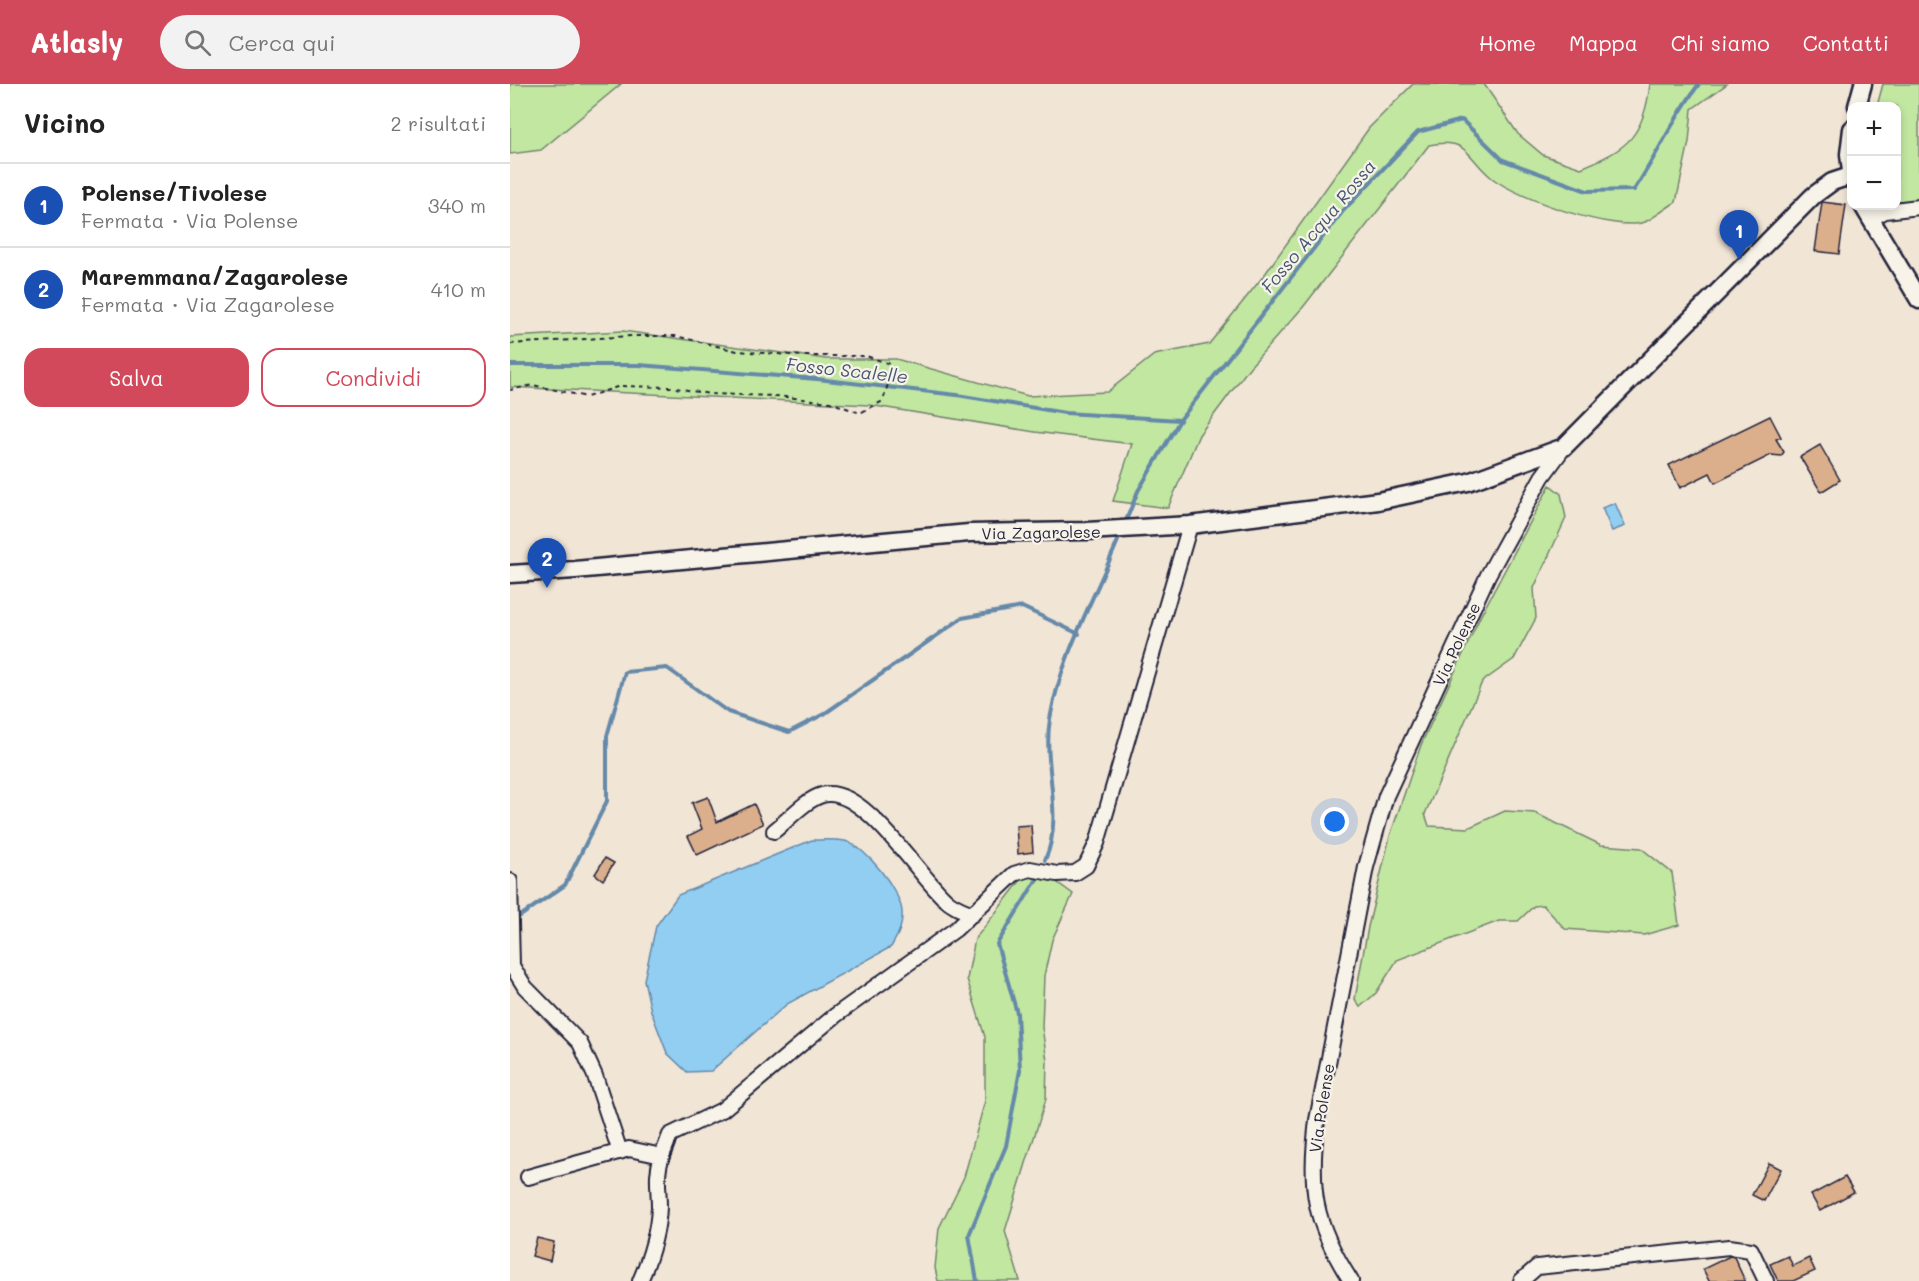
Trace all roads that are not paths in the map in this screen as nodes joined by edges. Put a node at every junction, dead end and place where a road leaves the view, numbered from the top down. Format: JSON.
{"nodes":[{"id":1,"x":1863,"y":84,"type":"edge"},
{"id":2,"x":1858,"y":102,"type":"edge"},
{"id":3,"x":1847,"y":179,"type":"edge"},
{"id":4,"x":1919,"y":207,"type":"edge"},
{"id":5,"x":1867,"y":212,"type":"edge"},
{"id":6,"x":1919,"y":300,"type":"edge"},
{"id":7,"x":1564,"y":447,"type":"junction"},
{"id":8,"x":1190,"y":525,"type":"junction"},
{"id":9,"x":510,"y":574,"type":"edge"},
{"id":10,"x":774,"y":831,"type":"dead end"},
{"id":11,"x":510,"y":881,"type":"edge"},
{"id":12,"x":974,"y":914,"type":"junction"},
{"id":13,"x":511,"y":965,"type":"edge"},
{"id":14,"x":620,"y":1152,"type":"junction"},
{"id":15,"x":662,"y":1156,"type":"junction"},
{"id":16,"x":528,"y":1177,"type":"dead end"},
{"id":17,"x":640,"y":1281,"type":"edge"},
{"id":18,"x":1351,"y":1281,"type":"edge"},
{"id":19,"x":1521,"y":1281,"type":"edge"},
{"id":20,"x":1766,"y":1281,"type":"edge"}],
"edges":[{"from":1,"to":2,"type":"main road"},
{"from":3,"to":7,"type":"main road","name":"Via Polense"},
{"from":4,"to":5,"type":"street"},
{"from":5,"to":6,"type":"main road"},
{"from":7,"to":8,"type":"main road","name":"Via Zagarolese"},
{"from":7,"to":18,"type":"street","name":"Via Polense"},
{"from":8,"to":9,"type":"main road","name":"Via Zagarolese"},
{"from":8,"to":12,"type":"street"},
{"from":10,"to":12,"type":"street"},
{"from":11,"to":13,"type":"street"},
{"from":12,"to":15,"type":"street"},
{"from":13,"to":14,"type":"street"},
{"from":14,"to":15,"type":"street"},
{"from":14,"to":16,"type":"street"},
{"from":15,"to":17,"type":"street"},
{"from":19,"to":20,"type":"street"}]}
